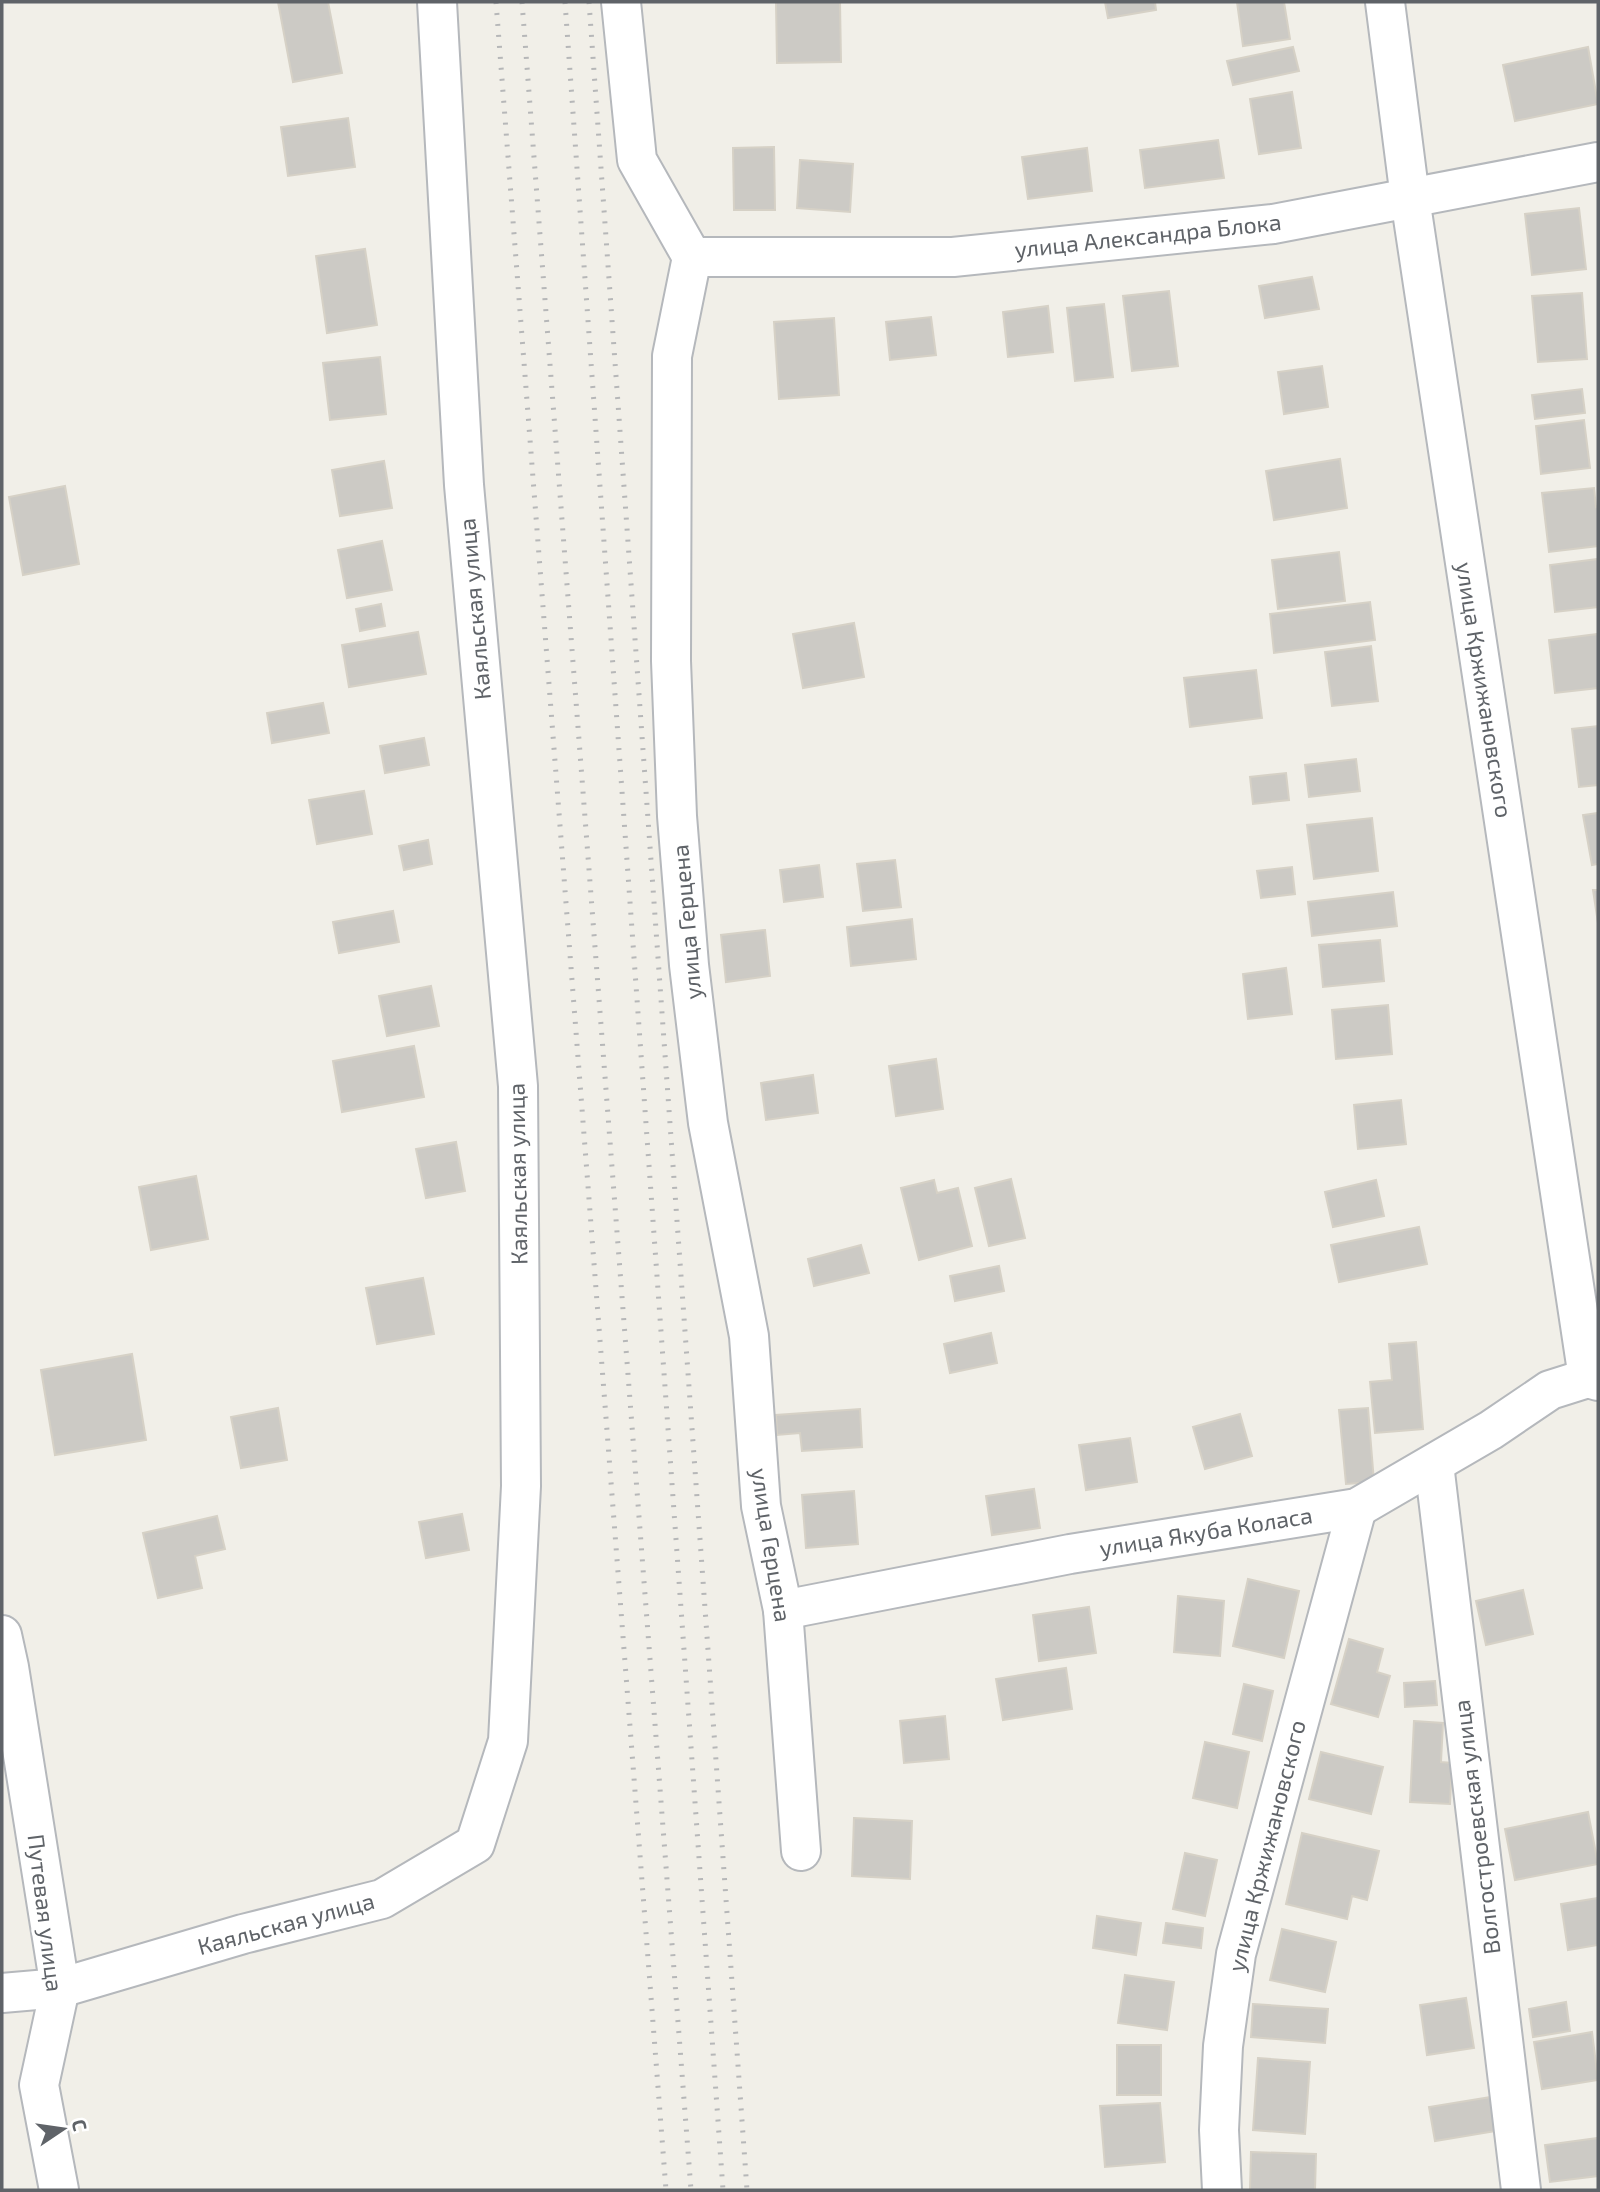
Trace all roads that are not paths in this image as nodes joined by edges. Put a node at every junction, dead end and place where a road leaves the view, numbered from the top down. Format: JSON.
{"nodes":[{"id":1,"x":437,"y":2,"type":"edge"},
{"id":2,"x":621,"y":2,"type":"edge"},
{"id":3,"x":1385,"y":2,"type":"edge"},
{"id":4,"x":1598,"y":162,"type":"edge"},
{"id":5,"x":1410,"y":198,"type":"junction"},
{"id":6,"x":692,"y":257,"type":"junction"},
{"id":7,"x":1593,"y":1380,"type":"edge"},
{"id":8,"x":1434,"y":1464,"type":"junction"},
{"id":9,"x":1357,"y":1508,"type":"junction"},
{"id":10,"x":783,"y":1610,"type":"junction"},
{"id":11,"x":2,"y":1634,"type":"edge"},
{"id":12,"x":801,"y":1851,"type":"dead end"},
{"id":13,"x":60,"y":1988,"type":"junction"},
{"id":14,"x":2,"y":1993,"type":"edge"},
{"id":15,"x":59,"y":2190,"type":"edge"},
{"id":16,"x":1222,"y":2190,"type":"edge"},
{"id":17,"x":1521,"y":2190,"type":"edge"}],
"edges":[{"from":1,"to":13,"type":"street","name":"Каяльская улица"},
{"from":2,"to":6,"type":"street"},
{"from":3,"to":5,"type":"street","name":"улица Кржижановского"},
{"from":4,"to":5,"type":"street","name":"улица Александра Блока"},
{"from":5,"to":6,"type":"street","name":"улица Александра Блока"},
{"from":5,"to":7,"type":"street","name":"улица Кржижановского"},
{"from":6,"to":10,"type":"street","name":"улица Герцена"},
{"from":7,"to":8,"type":"street","name":"улица Якуба Коласа"},
{"from":8,"to":9,"type":"street","name":"улица Якуба Коласа"},
{"from":8,"to":17,"type":"street","name":"Волгостроевская улица"},
{"from":9,"to":10,"type":"street","name":"улица Якуба Коласа"},
{"from":9,"to":16,"type":"street","name":"улица Кржижановского"},
{"from":10,"to":12,"type":"street","name":"улица Герцена"},
{"from":11,"to":13,"type":"street","name":"Путевая улица"},
{"from":13,"to":14,"type":"street","name":"Каяльская улица"},
{"from":13,"to":15,"type":"street","name":"Путевая улица"}]}
